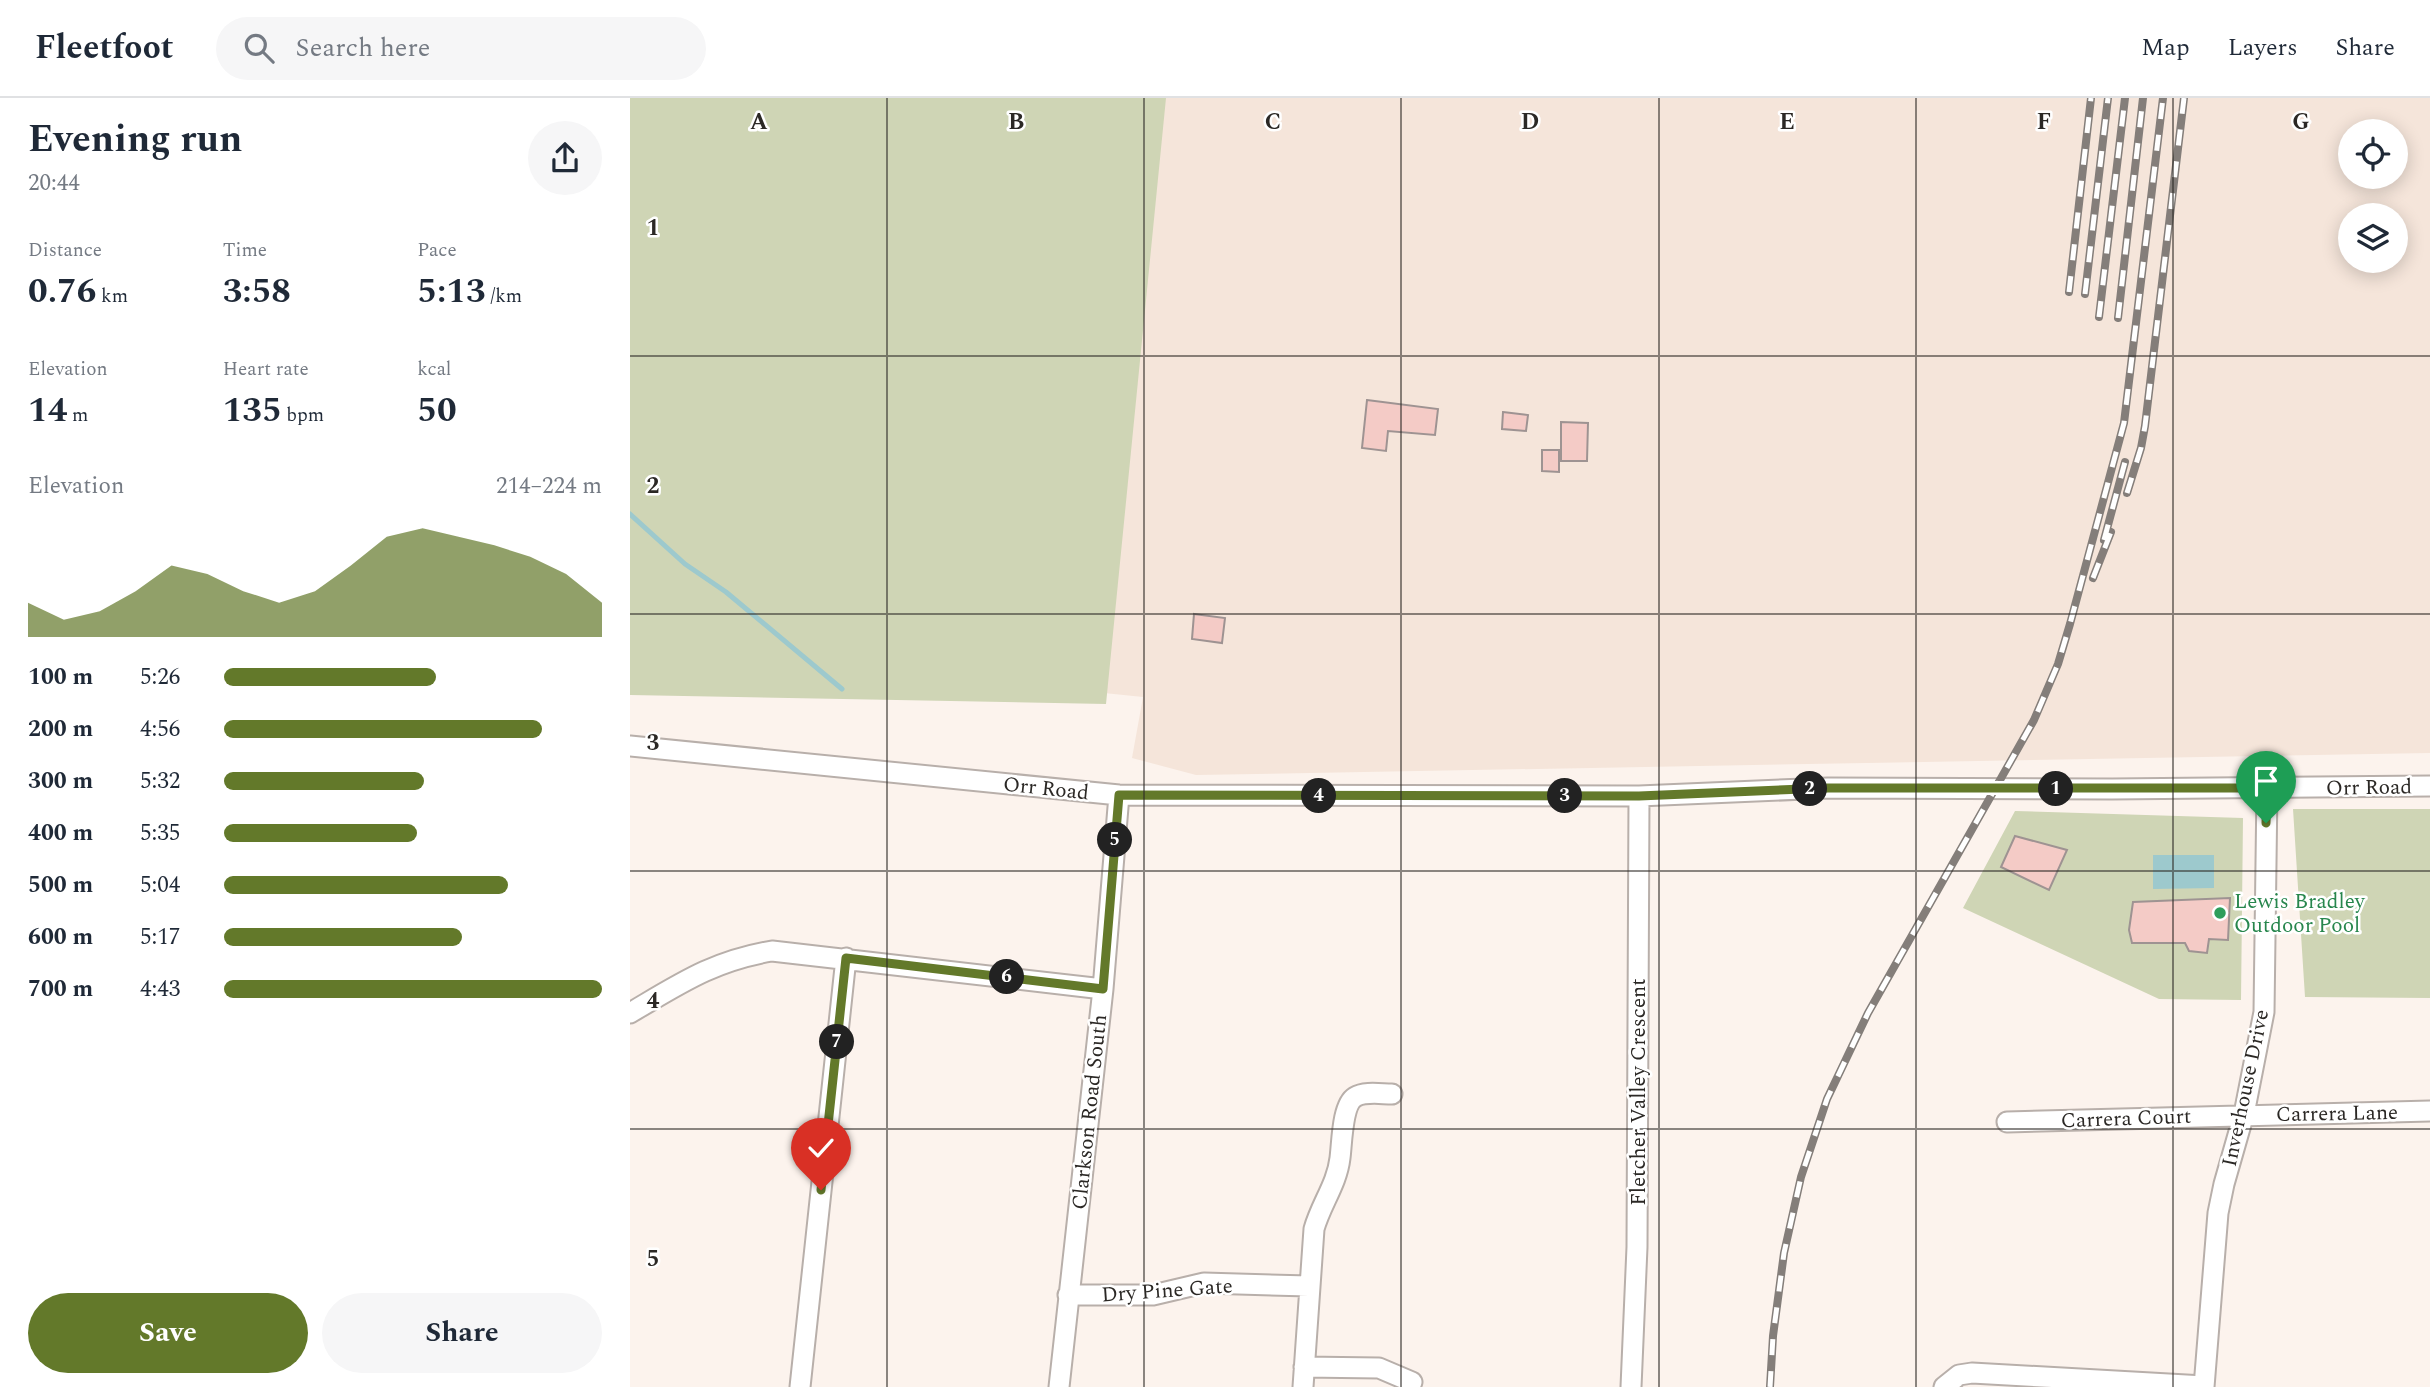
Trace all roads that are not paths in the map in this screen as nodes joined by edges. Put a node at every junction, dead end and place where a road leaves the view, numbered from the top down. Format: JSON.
{"nodes":[{"id":1,"x":630,"y":746,"type":"edge"},
{"id":2,"x":2430,"y":786,"type":"edge"},
{"id":3,"x":2267,"y":788,"type":"junction"},
{"id":4,"x":1119,"y":795,"type":"junction"},
{"id":5,"x":1639,"y":796,"type":"junction"},
{"id":6,"x":846,"y":958,"type":"junction"},
{"id":7,"x":1103,"y":989,"type":"junction"},
{"id":8,"x":630,"y":1013,"type":"edge"},
{"id":9,"x":1392,"y":1094,"type":"dead end"},
{"id":10,"x":2430,"y":1111,"type":"edge"},
{"id":11,"x":2244,"y":1114,"type":"junction"},
{"id":12,"x":2007,"y":1122,"type":"dead end"},
{"id":13,"x":1309,"y":1286,"type":"junction"},
{"id":14,"x":1068,"y":1295,"type":"junction"},
{"id":15,"x":1304,"y":1367,"type":"junction"},
{"id":16,"x":1412,"y":1382,"type":"dead end"},
{"id":17,"x":800,"y":1387,"type":"edge"},
{"id":18,"x":1059,"y":1387,"type":"edge"},
{"id":19,"x":1303,"y":1387,"type":"edge"},
{"id":20,"x":1631,"y":1387,"type":"edge"},
{"id":21,"x":1944,"y":1387,"type":"edge"},
{"id":22,"x":2204,"y":1387,"type":"edge"}],
"edges":[{"from":1,"to":4,"type":"street","name":"Orr Road"},
{"from":2,"to":3,"type":"street","name":"Orr Road"},
{"from":3,"to":5,"type":"street","name":"Orr Road"},
{"from":3,"to":11,"type":"street","name":"Inverhouse Drive"},
{"from":4,"to":5,"type":"street","name":"Orr Road"},
{"from":4,"to":7,"type":"street","name":"Clarkson Road South"},
{"from":5,"to":20,"type":"street","name":"Fletcher Valley Crescent"},
{"from":6,"to":7,"type":"street"},
{"from":6,"to":8,"type":"street"},
{"from":6,"to":17,"type":"street"},
{"from":7,"to":14,"type":"street","name":"Clarkson Road South"},
{"from":9,"to":13,"type":"street"},
{"from":10,"to":11,"type":"street","name":"Carrera Lane"},
{"from":11,"to":12,"type":"street","name":"Carrera Court"},
{"from":11,"to":22,"type":"street","name":"Inverhouse Drive"},
{"from":13,"to":14,"type":"street","name":"Dry Pine Gate"},
{"from":13,"to":15,"type":"street"},
{"from":14,"to":18,"type":"street","name":"Clarkson Road South"},
{"from":15,"to":16,"type":"street"},
{"from":15,"to":19,"type":"street"},
{"from":21,"to":22,"type":"street"}]}
